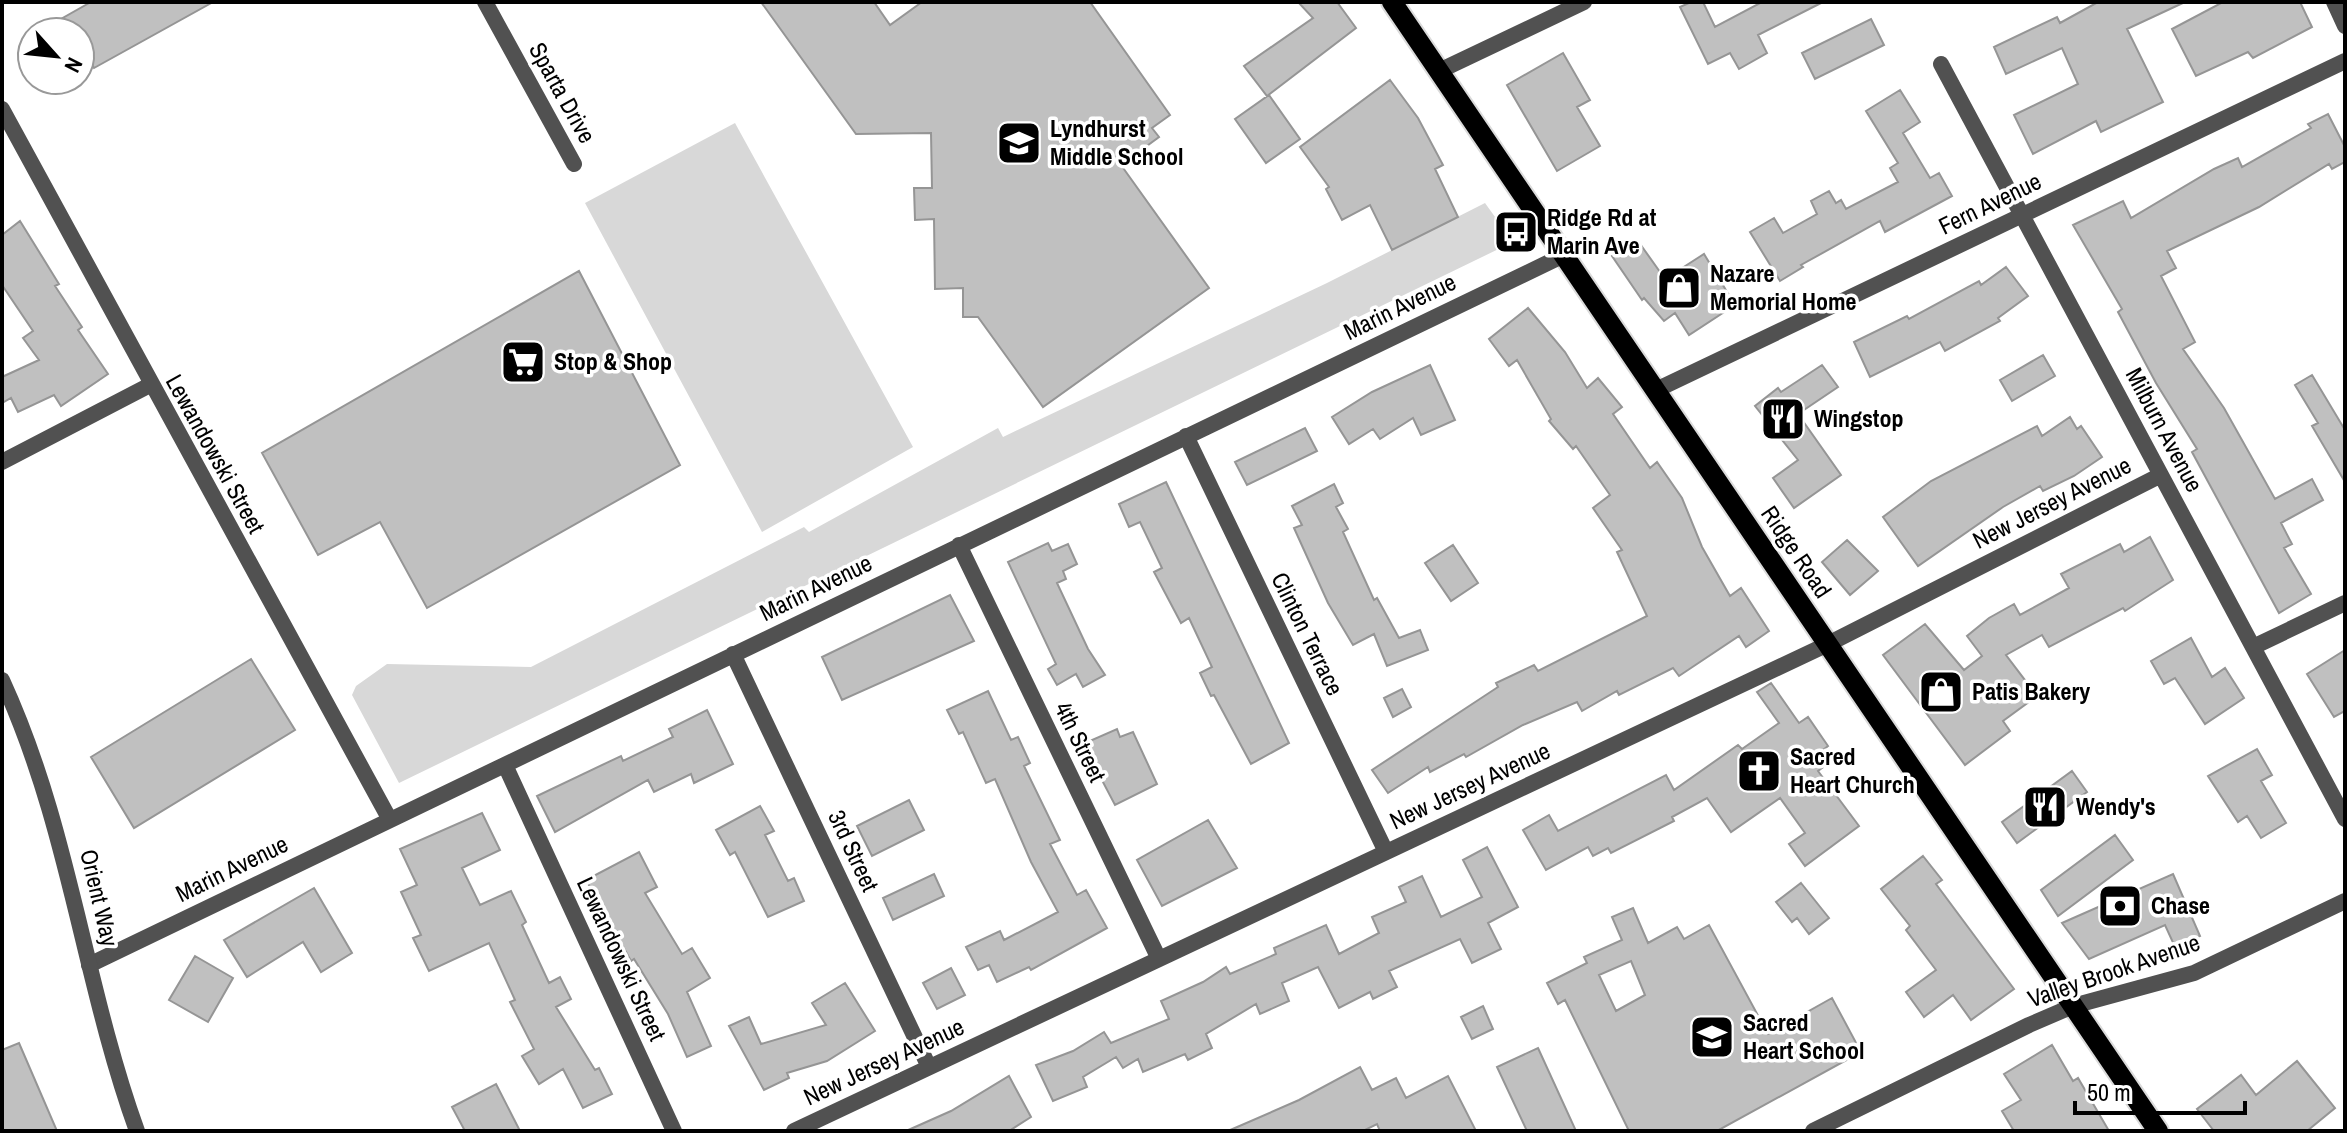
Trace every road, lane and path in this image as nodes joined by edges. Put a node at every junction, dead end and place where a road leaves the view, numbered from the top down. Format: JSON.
{"nodes":[{"id":1,"x":485,"y":2,"type":"edge"},
{"id":2,"x":1392,"y":2,"type":"edge"},
{"id":3,"x":1584,"y":2,"type":"edge"},
{"id":4,"x":2334,"y":2,"type":"edge"},
{"id":5,"x":2345,"y":26,"type":"edge"},
{"id":6,"x":2345,"y":61,"type":"edge"},
{"id":7,"x":1941,"y":64,"type":"dead end"},
{"id":8,"x":1439,"y":71,"type":"junction"},
{"id":9,"x":2,"y":109,"type":"edge"},
{"id":10,"x":574,"y":164,"type":"dead end"},
{"id":11,"x":2022,"y":215,"type":"junction"},
{"id":12,"x":1564,"y":255,"type":"junction"},
{"id":13,"x":150,"y":385,"type":"junction"},
{"id":14,"x":1656,"y":390,"type":"junction"},
{"id":15,"x":1186,"y":436,"type":"junction"},
{"id":16,"x":2,"y":462,"type":"edge"},
{"id":17,"x":2161,"y":475,"type":"junction"},
{"id":18,"x":959,"y":545,"type":"junction"},
{"id":19,"x":2345,"y":603,"type":"edge"},
{"id":20,"x":1828,"y":644,"type":"junction"},
{"id":21,"x":2253,"y":647,"type":"junction"},
{"id":22,"x":733,"y":654,"type":"junction"},
{"id":23,"x":2,"y":680,"type":"edge"},
{"id":24,"x":505,"y":765,"type":"junction"},
{"id":25,"x":2345,"y":819,"type":"edge"},
{"id":26,"x":390,"y":820,"type":"junction"},
{"id":27,"x":1386,"y":852,"type":"junction"},
{"id":28,"x":2345,"y":901,"type":"edge"},
{"id":29,"x":1159,"y":959,"type":"junction"},
{"id":30,"x":89,"y":965,"type":"junction"},
{"id":31,"x":2073,"y":1006,"type":"junction"},
{"id":32,"x":929,"y":1067,"type":"junction"},
{"id":33,"x":805,"y":1129,"type":"edge"},
{"id":34,"x":137,"y":1131,"type":"edge"},
{"id":35,"x":674,"y":1131,"type":"edge"},
{"id":36,"x":1813,"y":1131,"type":"edge"},
{"id":37,"x":2158,"y":1131,"type":"edge"}],
"edges":[{"from":1,"to":10,"type":"street","name":"Sparta Drive"},
{"from":2,"to":8,"type":"main road","name":"Ridge Road"},
{"from":3,"to":8,"type":"street"},
{"from":4,"to":5,"type":"street"},
{"from":6,"to":11,"type":"street","name":"Fern Avenue"},
{"from":7,"to":11,"type":"street","name":"Milburn Avenue"},
{"from":8,"to":12,"type":"main road","name":"Ridge Road"},
{"from":9,"to":13,"type":"street","name":"Lewandowski Street"},
{"from":11,"to":14,"type":"street","name":"Fern Avenue"},
{"from":11,"to":17,"type":"street","name":"Milburn Avenue"},
{"from":12,"to":14,"type":"main road","name":"Ridge Road"},
{"from":12,"to":15,"type":"street","name":"Marin Avenue"},
{"from":13,"to":16,"type":"street"},
{"from":13,"to":26,"type":"street","name":"Lewandowski Street"},
{"from":14,"to":20,"type":"main road","name":"Ridge Road"},
{"from":15,"to":18,"type":"street","name":"Marin Avenue"},
{"from":15,"to":27,"type":"street","name":"Clinton Terrace"},
{"from":17,"to":20,"type":"street","name":"New Jersey Avenue"},
{"from":17,"to":21,"type":"street","name":"Milburn Avenue"},
{"from":18,"to":22,"type":"street","name":"Marin Avenue"},
{"from":18,"to":29,"type":"street","name":"4th Street"},
{"from":19,"to":21,"type":"street"},
{"from":20,"to":27,"type":"street","name":"New Jersey Avenue"},
{"from":20,"to":31,"type":"main road","name":"Ridge Road"},
{"from":21,"to":25,"type":"street","name":"Milburn Avenue"},
{"from":22,"to":24,"type":"street","name":"Marin Avenue"},
{"from":22,"to":32,"type":"street","name":"3rd Street"},
{"from":23,"to":30,"type":"street","name":"Orient Way"},
{"from":24,"to":26,"type":"street","name":"Marin Avenue"},
{"from":24,"to":35,"type":"street","name":"Lewandowski Street"},
{"from":26,"to":30,"type":"street","name":"Marin Avenue"},
{"from":27,"to":29,"type":"street","name":"New Jersey Avenue"},
{"from":28,"to":31,"type":"street","name":"Valley Brook Avenue"},
{"from":29,"to":32,"type":"street","name":"New Jersey Avenue"},
{"from":30,"to":34,"type":"street","name":"Orient Way"},
{"from":31,"to":36,"type":"street","name":"Valley Brook Avenue"},
{"from":31,"to":37,"type":"main road","name":"Ridge Road"},
{"from":32,"to":33,"type":"street","name":"New Jersey Avenue"}]}
